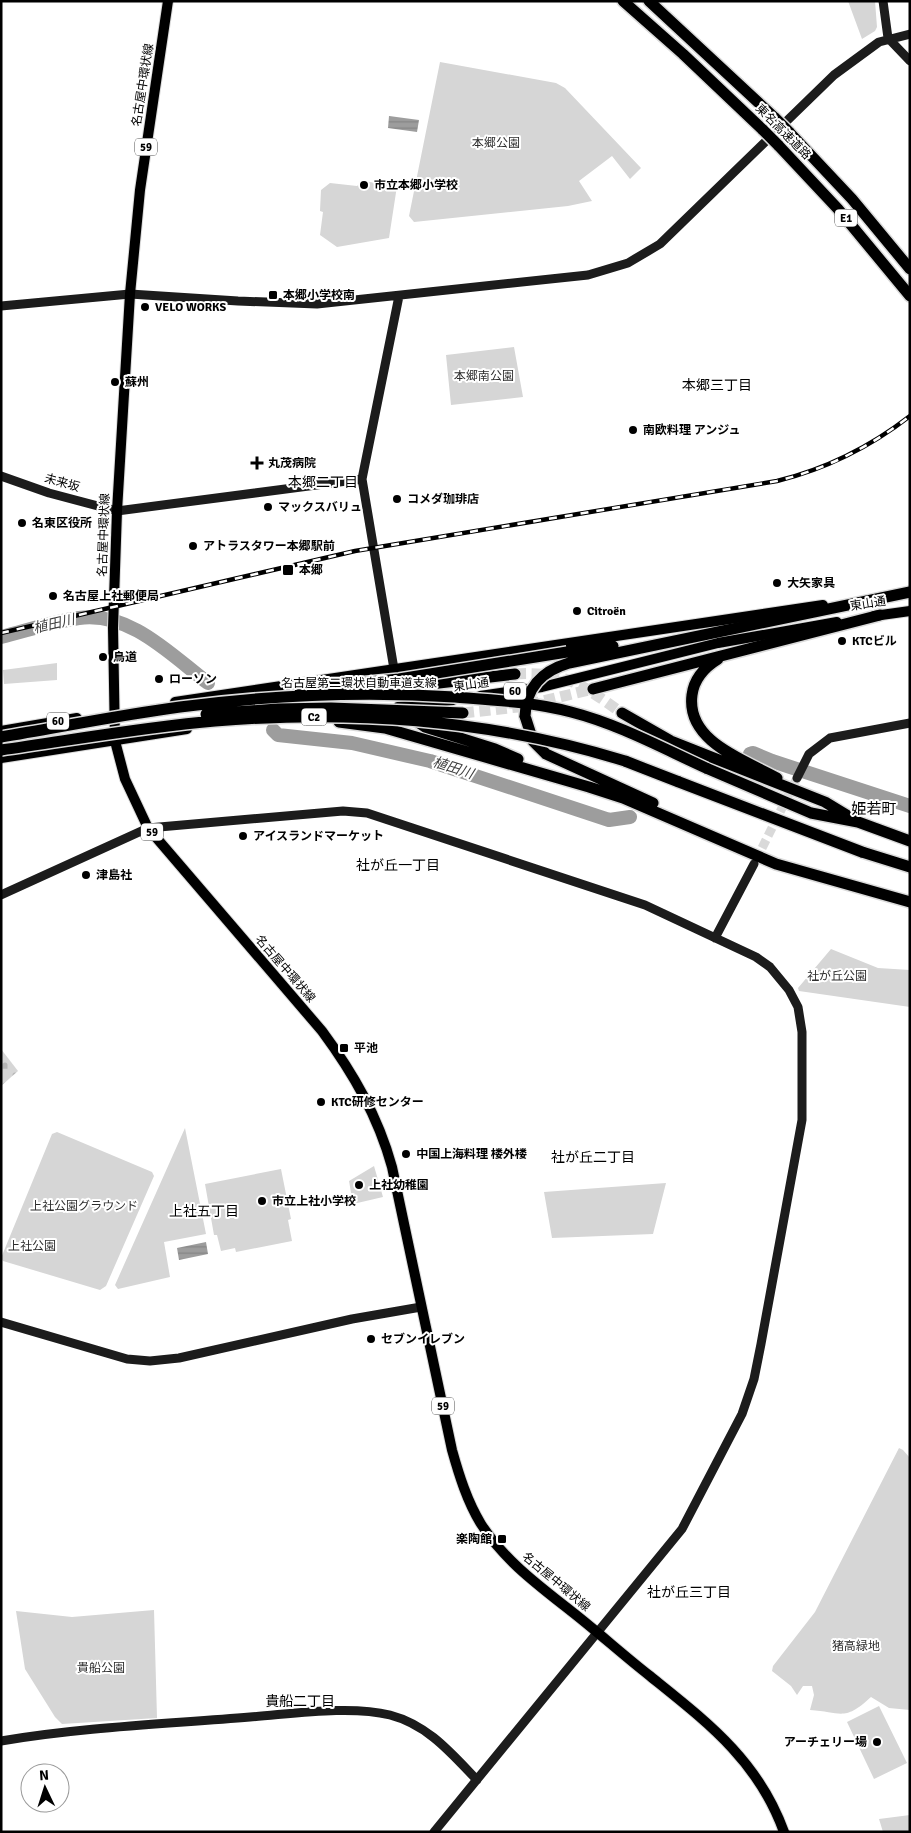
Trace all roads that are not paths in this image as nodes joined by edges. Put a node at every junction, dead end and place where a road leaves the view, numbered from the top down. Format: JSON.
{"nodes":[{"id":1,"x":168,"y":1,"type":"edge"},
{"id":2,"x":623,"y":1,"type":"edge"},
{"id":3,"x":649,"y":1,"type":"edge"},
{"id":4,"x":883,"y":1,"type":"edge"},
{"id":5,"x":910,"y":34,"type":"edge"},
{"id":6,"x":888,"y":38,"type":"junction"},
{"id":7,"x":910,"y":61,"type":"edge"},
{"id":8,"x":910,"y":269,"type":"edge"},
{"id":9,"x":130,"y":294,"type":"junction"},
{"id":10,"x":399,"y":296,"type":"junction"},
{"id":11,"x":910,"y":296,"type":"edge"},
{"id":12,"x":1,"y":306,"type":"edge"},
{"id":13,"x":1,"y":476,"type":"edge"},
{"id":14,"x":362,"y":480,"type":"junction"},
{"id":15,"x":116,"y":511,"type":"junction"},
{"id":16,"x":910,"y":592,"type":"edge"},
{"id":17,"x":910,"y":610,"type":"edge"},
{"id":18,"x":880,"y":615,"type":"junction"},
{"id":19,"x":738,"y":651,"type":"junction"},
{"id":20,"x":568,"y":657,"type":"junction"},
{"id":21,"x":394,"y":669,"type":"junction"},
{"id":22,"x":515,"y":674,"type":"tunnel mouth"},
{"id":23,"x":305,"y":683,"type":"junction"},
{"id":24,"x":593,"y":689,"type":"tunnel mouth"},
{"id":25,"x":404,"y":706,"type":"junction"},
{"id":26,"x":180,"y":707,"type":"junction"},
{"id":27,"x":115,"y":712,"type":"junction"},
{"id":28,"x":463,"y":713,"type":"tunnel mouth"},
{"id":29,"x":622,"y":713,"type":"tunnel mouth"},
{"id":30,"x":267,"y":717,"type":"junction"},
{"id":31,"x":910,"y":723,"type":"edge"},
{"id":32,"x":1,"y":731,"type":"edge"},
{"id":33,"x":1,"y":737,"type":"edge"},
{"id":34,"x":115,"y":741,"type":"junction"},
{"id":35,"x":49,"y":743,"type":"junction"},
{"id":36,"x":1,"y":750,"type":"edge"},
{"id":37,"x":1,"y":758,"type":"edge"},
{"id":38,"x":797,"y":778,"type":"tunnel mouth"},
{"id":39,"x":563,"y":779,"type":"junction"},
{"id":40,"x":810,"y":796,"type":"junction"},
{"id":41,"x":858,"y":822,"type":"junction"},
{"id":42,"x":148,"y":828,"type":"junction"},
{"id":43,"x":698,"y":829,"type":"junction"},
{"id":44,"x":910,"y":841,"type":"edge"},
{"id":45,"x":754,"y":864,"type":"tunnel mouth"},
{"id":46,"x":910,"y":866,"type":"edge"},
{"id":47,"x":1,"y":895,"type":"edge"},
{"id":48,"x":910,"y":902,"type":"edge"},
{"id":49,"x":715,"y":938,"type":"junction"},
{"id":50,"x":421,"y":1308,"type":"junction"},
{"id":51,"x":1,"y":1322,"type":"edge"},
{"id":52,"x":598,"y":1633,"type":"junction"},
{"id":53,"x":1,"y":1741,"type":"edge"},
{"id":54,"x":476,"y":1780,"type":"junction"},
{"id":55,"x":434,"y":1832,"type":"edge"},
{"id":56,"x":784,"y":1832,"type":"edge"}],
"edges":[{"from":1,"to":9,"type":"main road","name":"名古屋中環状線","number":"59"},
{"from":2,"to":11,"type":"highway","name":"東名高速道路","number":"E1","bridge":true},
{"from":3,"to":8,"type":"highway","name":"東名高速道路","number":"E1","bridge":true},
{"from":4,"to":6,"type":"street"},
{"from":5,"to":6,"type":"street"},
{"from":6,"to":7,"type":"street"},
{"from":6,"to":10,"type":"street"},
{"from":9,"to":10,"type":"street"},
{"from":9,"to":12,"type":"street"},
{"from":9,"to":15,"type":"main road","name":"名古屋中環状線","number":"59"},
{"from":10,"to":14,"type":"street"},
{"from":13,"to":15,"type":"street","name":"未来坂"},
{"from":14,"to":15,"type":"street"},
{"from":14,"to":21,"type":"street"},
{"from":15,"to":27,"type":"main road","name":"名古屋中環状線","number":"59"},
{"from":16,"to":20,"type":"highway"},
{"from":16,"to":21,"type":"main road","name":"東山通","number":"60"},
{"from":17,"to":18,"type":"main road","name":"東山通","number":"60"},
{"from":18,"to":19,"type":"highway"},
{"from":18,"to":25,"type":"main road","name":"東山通","number":"60"},
{"from":19,"to":24,"type":"highway"},
{"from":19,"to":40,"type":"highway"},
{"from":20,"to":26,"type":"highway","bridge":true},
{"from":20,"to":43,"type":"highway","bridge":true},
{"from":21,"to":23,"type":"main road","name":"東山通","number":"60"},
{"from":22,"to":23,"type":"highway"},
{"from":23,"to":27,"type":"main road","name":"東山通","number":"60"},
{"from":25,"to":30,"type":"main road","name":"東山通","number":"60"},
{"from":25,"to":39,"type":"highway"},
{"from":26,"to":33,"type":"highway","name":"名古屋第二環状自動車道支線","number":"C2","bridge":true},
{"from":26,"to":41,"type":"highway","name":"名古屋第二環状自動車道支線","number":"C2","bridge":true},
{"from":27,"to":32,"type":"main road","name":"東山通","number":"60"},
{"from":27,"to":34,"type":"main road","name":"名古屋中環状線","number":"59"},
{"from":28,"to":35,"type":"highway","bridge":true},
{"from":29,"to":40,"type":"highway"},
{"from":30,"to":34,"type":"main road","name":"東山通","number":"60"},
{"from":30,"to":39,"type":"highway"},
{"from":31,"to":38,"type":"street"},
{"from":34,"to":37,"type":"main road","name":"東山通","number":"60"},
{"from":34,"to":42,"type":"main road","name":"名古屋中環状線","number":"59"},
{"from":35,"to":36,"type":"highway","number":"C2","bridge":true},
{"from":35,"to":46,"type":"highway","number":"C2","bridge":true},
{"from":39,"to":43,"type":"highway"},
{"from":40,"to":41,"type":"highway"},
{"from":41,"to":44,"type":"highway"},
{"from":42,"to":47,"type":"street"},
{"from":42,"to":49,"type":"street"},
{"from":42,"to":50,"type":"main road","name":"名古屋中環状線","number":"59"},
{"from":43,"to":48,"type":"highway"},
{"from":45,"to":49,"type":"street"},
{"from":49,"to":52,"type":"street"},
{"from":50,"to":51,"type":"street"},
{"from":50,"to":52,"type":"main road","name":"名古屋中環状線","number":"59"},
{"from":52,"to":54,"type":"street"},
{"from":52,"to":56,"type":"main road","name":"名古屋中環状線","number":"59"},
{"from":53,"to":54,"type":"street"},
{"from":54,"to":55,"type":"street"}]}
